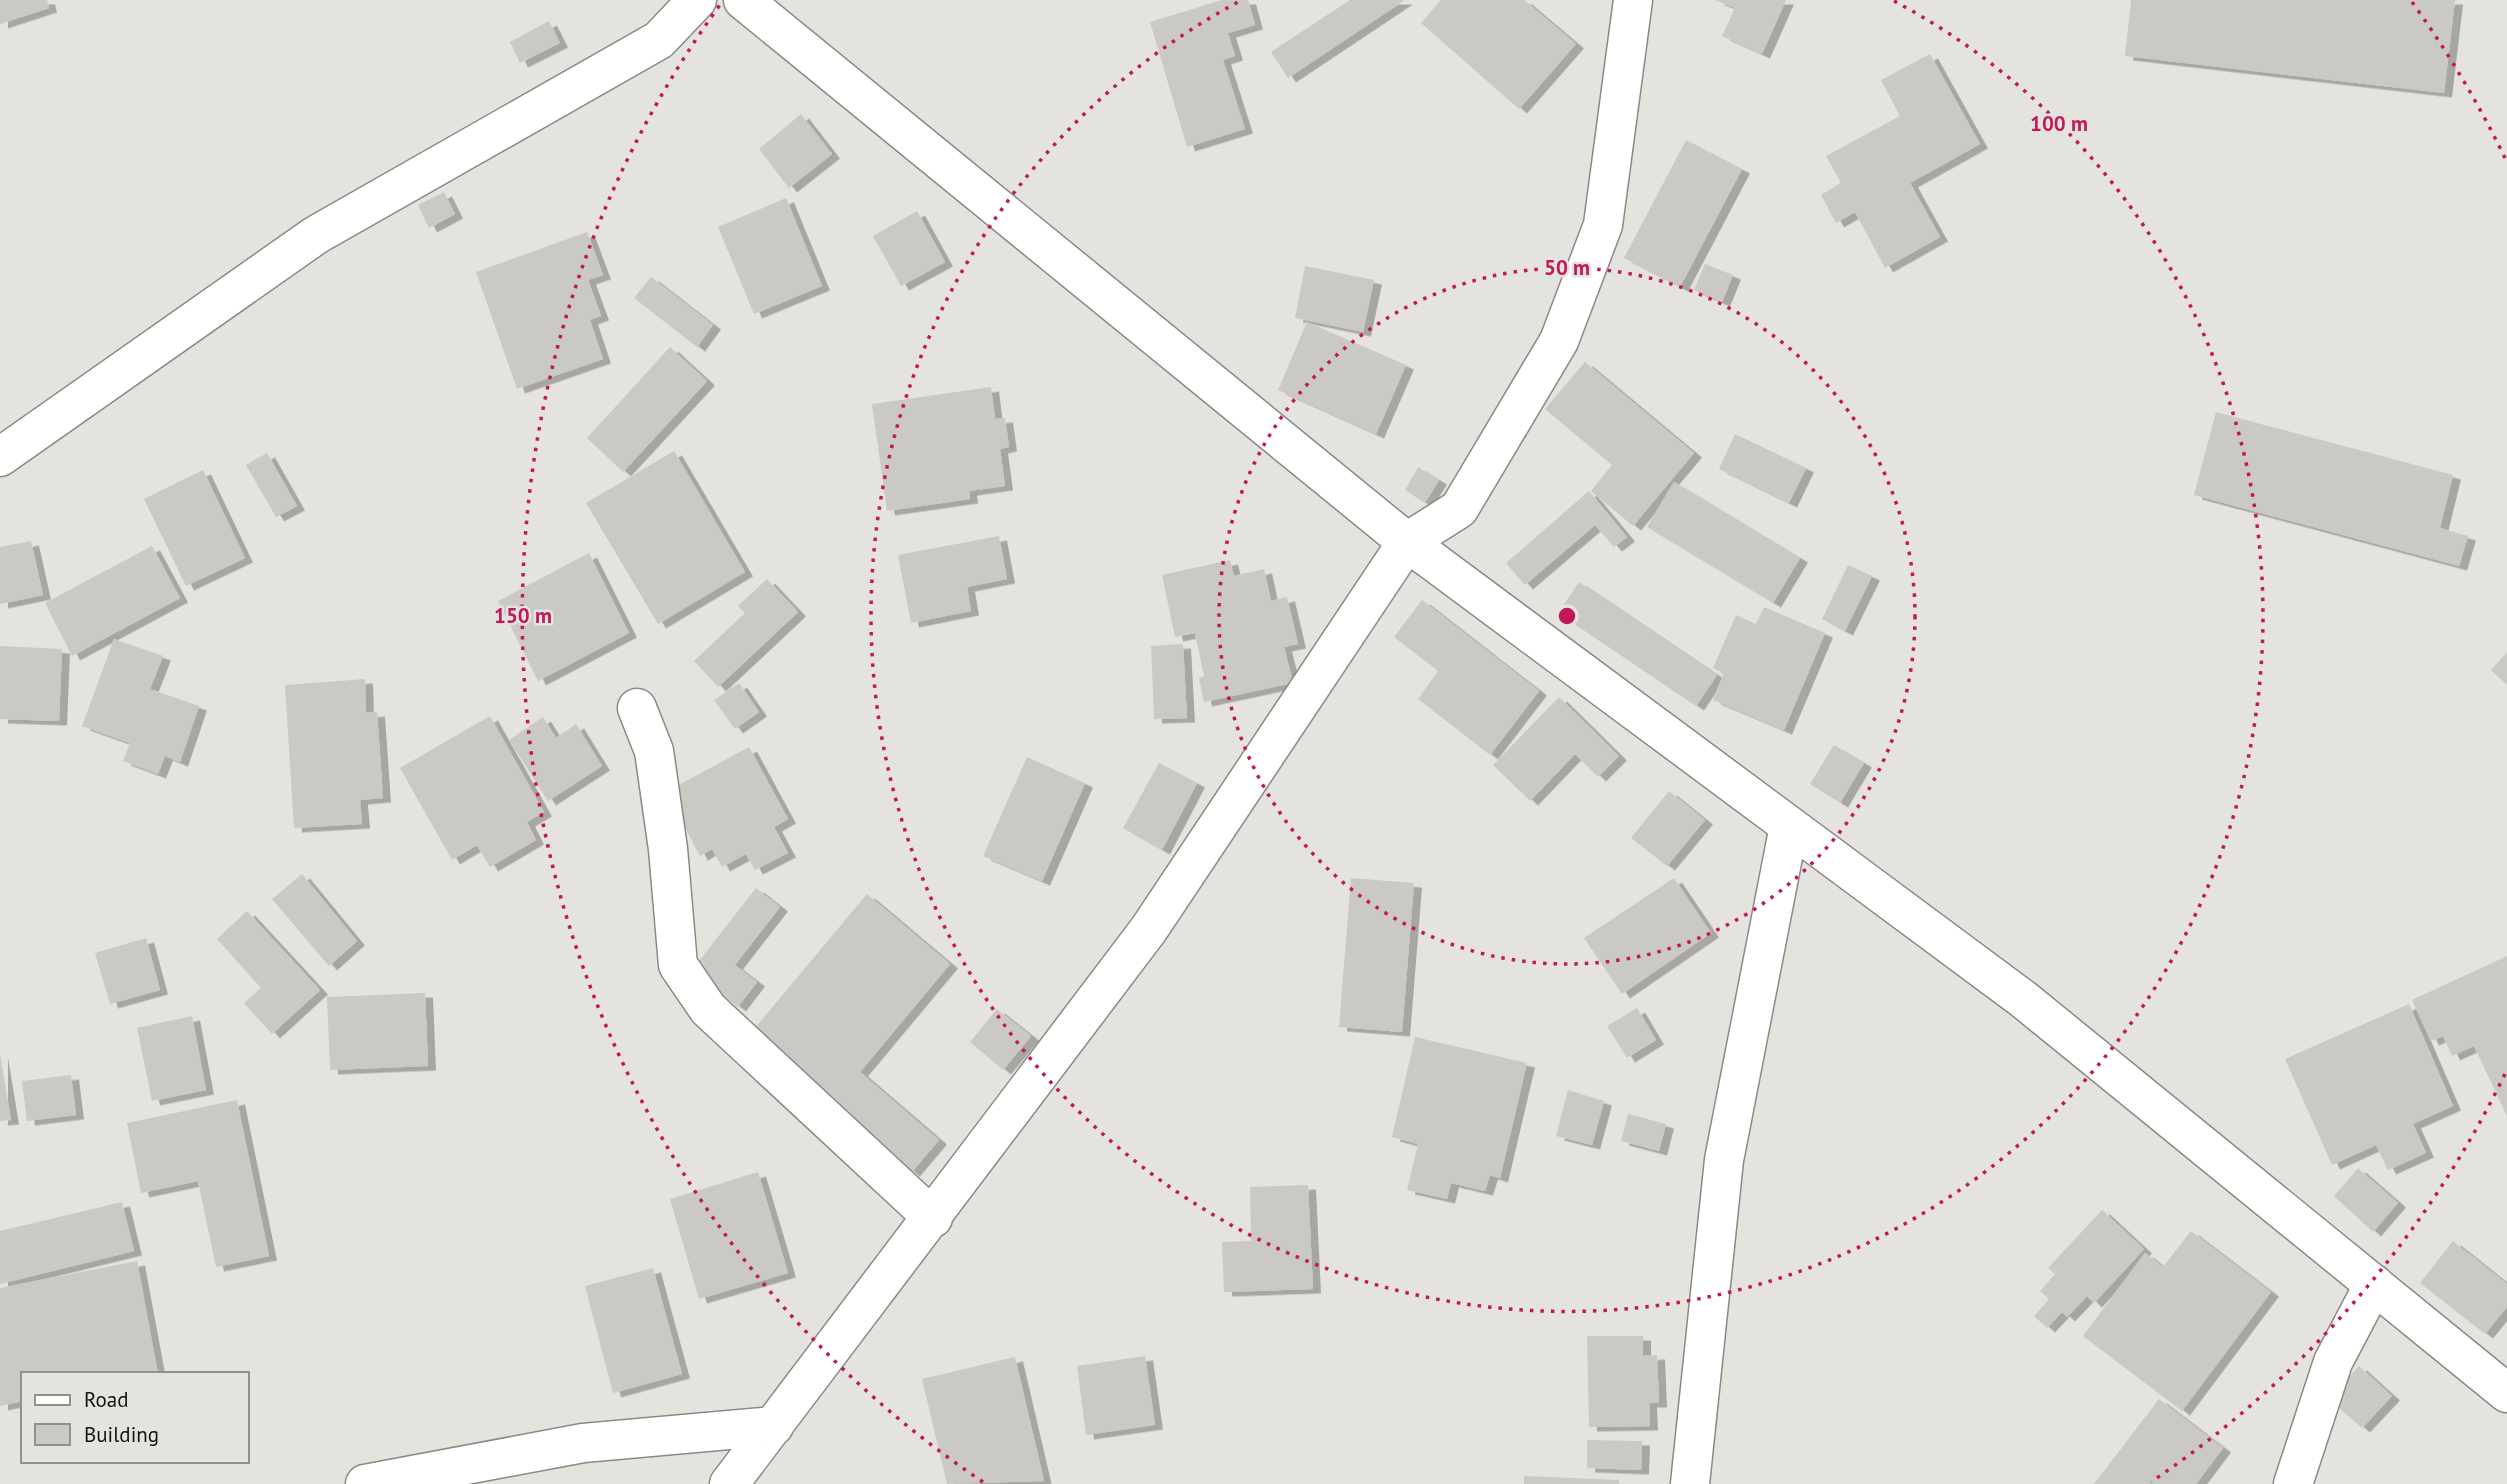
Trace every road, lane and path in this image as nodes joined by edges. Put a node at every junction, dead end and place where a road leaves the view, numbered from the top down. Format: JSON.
{"nodes":[{"id":1,"x":697,"y":0,"type":"edge"},
{"id":2,"x":743,"y":0,"type":"edge"},
{"id":3,"x":1633,"y":0,"type":"edge"},
{"id":4,"x":0,"y":457,"type":"edge"},
{"id":5,"x":1407,"y":542,"type":"junction"},
{"id":6,"x":637,"y":708,"type":"dead end"},
{"id":7,"x":1789,"y":826,"type":"junction"},
{"id":8,"x":933,"y":1218,"type":"junction"},
{"id":9,"x":2374,"y":1284,"type":"junction"},
{"id":10,"x":2507,"y":1393,"type":"edge"},
{"id":11,"x":774,"y":1426,"type":"junction"},
{"id":12,"x":365,"y":1484,"type":"edge"},
{"id":13,"x":730,"y":1484,"type":"edge"},
{"id":14,"x":1690,"y":1484,"type":"edge"},
{"id":15,"x":2293,"y":1484,"type":"edge"}],
"edges":[{"from":1,"to":4,"type":"street"},
{"from":2,"to":5,"type":"street"},
{"from":3,"to":5,"type":"street"},
{"from":5,"to":7,"type":"street"},
{"from":5,"to":8,"type":"street"},
{"from":6,"to":8,"type":"street"},
{"from":7,"to":9,"type":"street"},
{"from":7,"to":14,"type":"street"},
{"from":8,"to":11,"type":"street"},
{"from":9,"to":10,"type":"street"},
{"from":9,"to":15,"type":"street"},
{"from":11,"to":12,"type":"street"},
{"from":11,"to":13,"type":"street"}]}
